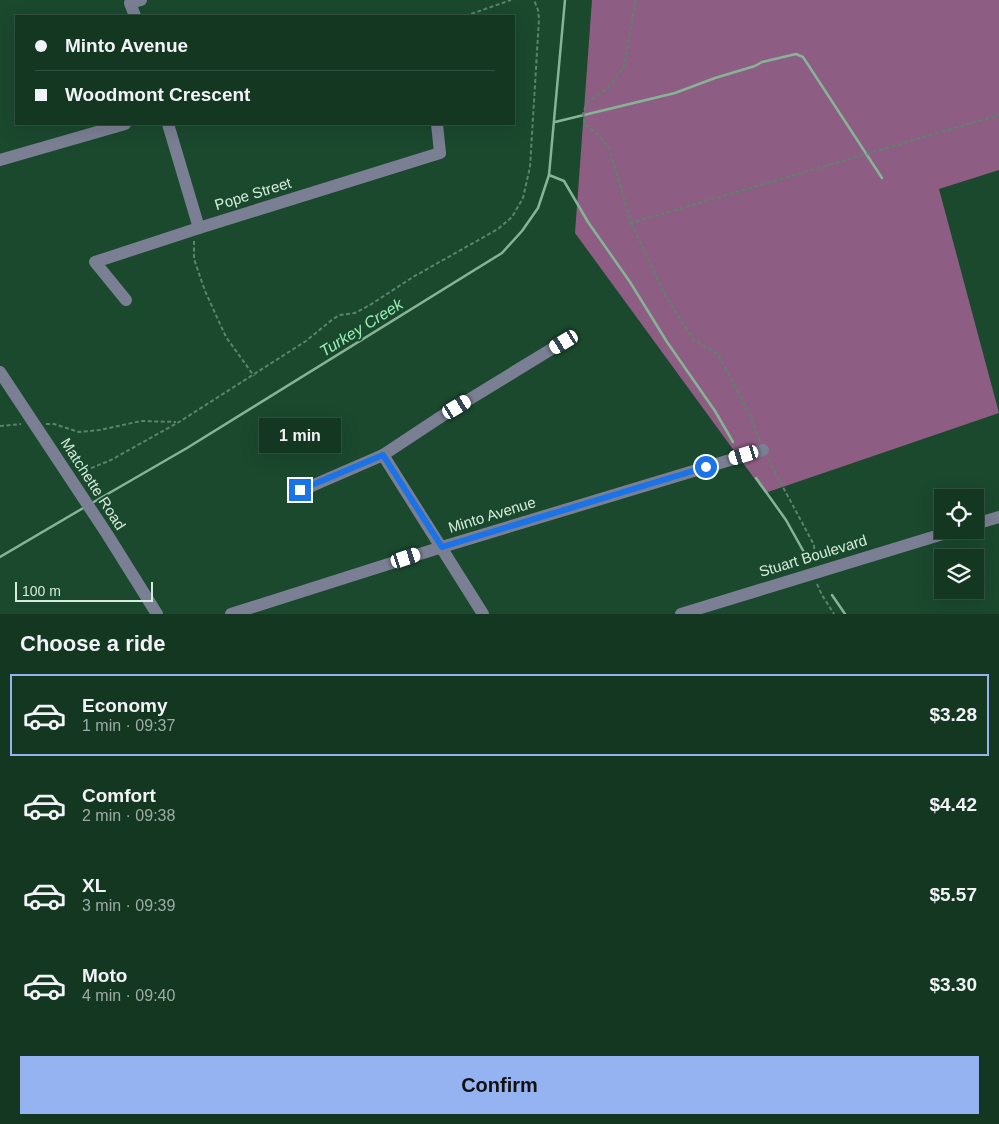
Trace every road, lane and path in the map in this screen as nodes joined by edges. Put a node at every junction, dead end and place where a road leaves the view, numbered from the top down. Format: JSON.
{"nodes":[{"id":1,"x":511,"y":0,"type":"edge"},
{"id":2,"x":534,"y":0,"type":"edge"},
{"id":3,"x":636,"y":0,"type":"edge"},
{"id":4,"x":136,"y":2,"type":"edge"},
{"id":5,"x":134,"y":15,"type":"edge"},
{"id":6,"x":468,"y":15,"type":"edge"},
{"id":7,"x":999,"y":115,"type":"edge"},
{"id":8,"x":122,"y":125,"type":"edge"},
{"id":9,"x":168,"y":125,"type":"edge"},
{"id":10,"x":436,"y":125,"type":"edge"},
{"id":11,"x":0,"y":160,"type":"edge"},
{"id":12,"x":631,"y":223,"type":"junction"},
{"id":13,"x":200,"y":228,"type":"junction"},
{"id":14,"x":126,"y":300,"type":"dead end"},
{"id":15,"x":564,"y":342,"type":"dead end"},
{"id":16,"x":0,"y":372,"type":"edge"},
{"id":17,"x":254,"y":376,"type":"junction"},
{"id":18,"x":178,"y":422,"type":"junction"},
{"id":19,"x":34,"y":424,"type":"junction"},
{"id":20,"x":0,"y":426,"type":"edge"},
{"id":21,"x":763,"y":450,"type":"junction"},
{"id":22,"x":383,"y":455,"type":"junction"},
{"id":23,"x":69,"y":477,"type":"junction"},
{"id":24,"x":300,"y":490,"type":"dead end"},
{"id":25,"x":999,"y":517,"type":"edge"},
{"id":26,"x":984,"y":521,"type":"edge"},
{"id":27,"x":934,"y":537,"type":"edge"},
{"id":28,"x":442,"y":547,"type":"junction"},
{"id":29,"x":813,"y":573,"type":"junction"},
{"id":30,"x":157,"y":614,"type":"edge"},
{"id":31,"x":231,"y":614,"type":"edge"},
{"id":32,"x":483,"y":614,"type":"edge"},
{"id":33,"x":681,"y":614,"type":"edge"},
{"id":34,"x":834,"y":614,"type":"edge"}],
"edges":[{"from":1,"to":6,"type":"path"},
{"from":2,"to":17,"type":"path"},
{"from":3,"to":12,"type":"path"},
{"from":4,"to":5,"type":"street"},
{"from":7,"to":12,"type":"path"},
{"from":8,"to":11,"type":"street"},
{"from":9,"to":13,"type":"street"},
{"from":10,"to":13,"type":"street","name":"Pope Street"},
{"from":12,"to":21,"type":"path"},
{"from":13,"to":14,"type":"street","name":"Pope Street"},
{"from":13,"to":17,"type":"path"},
{"from":15,"to":22,"type":"street"},
{"from":16,"to":19,"type":"street","name":"Matchette Road"},
{"from":17,"to":18,"type":"path"},
{"from":18,"to":19,"type":"path"},
{"from":18,"to":23,"type":"path"},
{"from":19,"to":20,"type":"path"},
{"from":19,"to":23,"type":"street","name":"Matchette Road"},
{"from":21,"to":28,"type":"street","name":"Minto Avenue"},
{"from":21,"to":29,"type":"path"},
{"from":22,"to":24,"type":"street"},
{"from":22,"to":28,"type":"street"},
{"from":23,"to":30,"type":"street","name":"Matchette Road"},
{"from":25,"to":26,"type":"street"},
{"from":27,"to":29,"type":"street","name":"Stuart Boulevard"},
{"from":28,"to":31,"type":"street","name":"Minto Avenue"},
{"from":28,"to":32,"type":"street"},
{"from":29,"to":33,"type":"street","name":"Stuart Boulevard"},
{"from":29,"to":34,"type":"path"}]}
